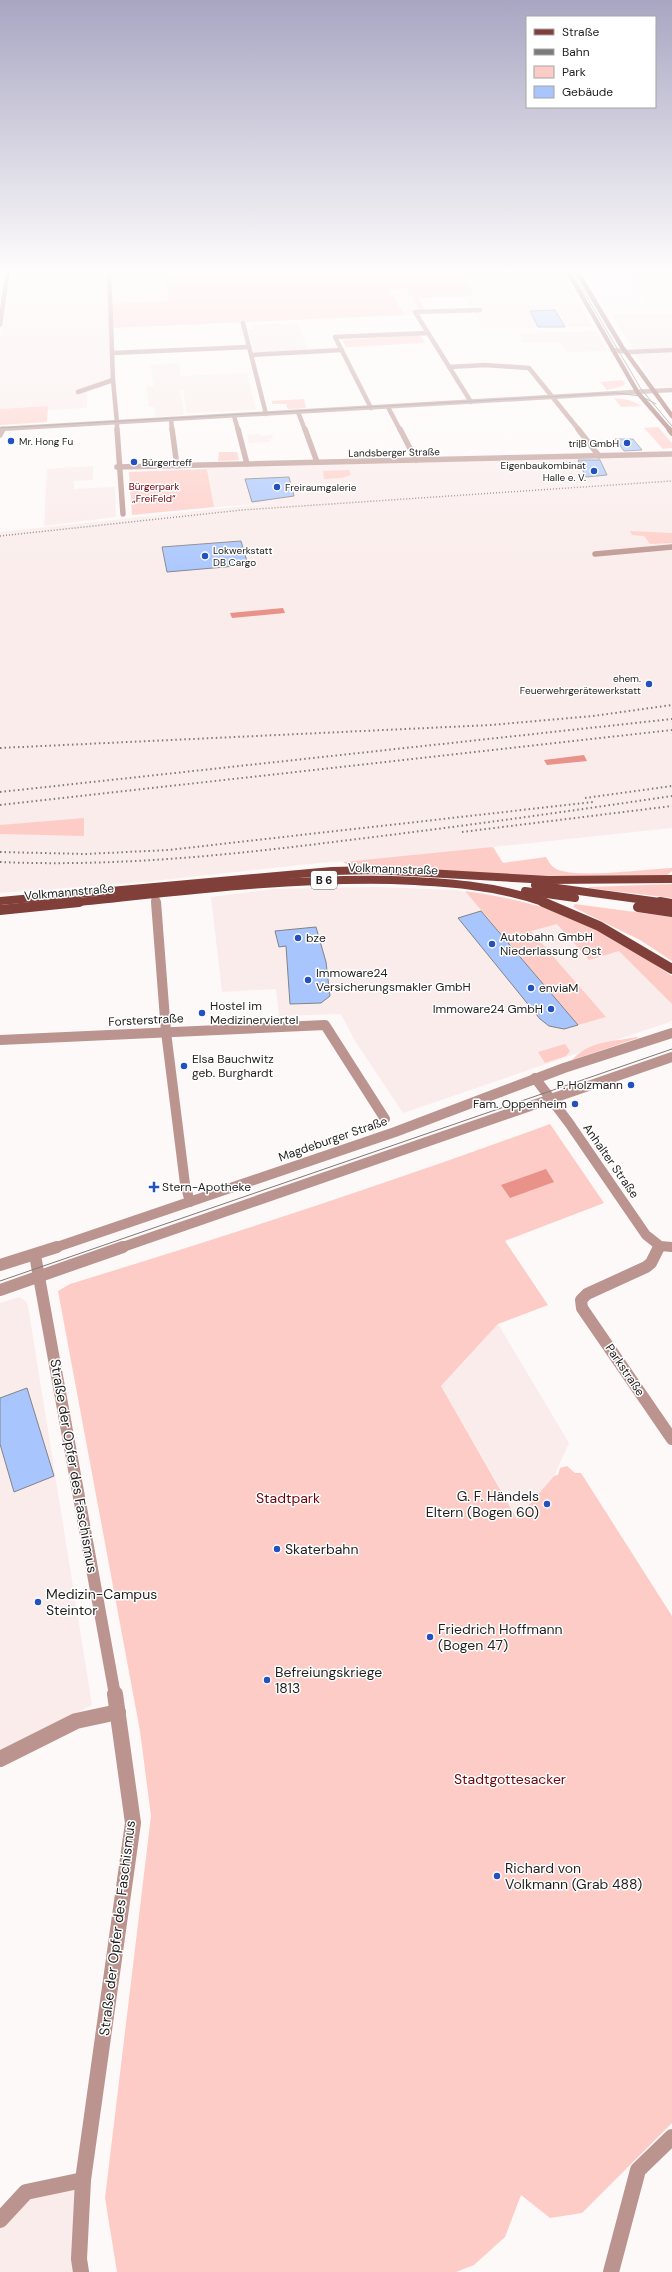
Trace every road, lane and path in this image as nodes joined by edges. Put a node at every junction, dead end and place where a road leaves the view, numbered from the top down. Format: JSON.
{"nodes":[{"id":1,"x":113,"y":376,"type":"edge"},
{"id":2,"x":256,"y":376,"type":"edge"},
{"id":3,"x":355,"y":376,"type":"edge"},
{"id":4,"x":455,"y":376,"type":"edge"},
{"id":5,"x":536,"y":376,"type":"edge"},
{"id":6,"x":628,"y":376,"type":"edge"},
{"id":7,"x":642,"y":376,"type":"edge"},
{"id":8,"x":113,"y":380,"type":"junction"},
{"id":9,"x":672,"y":390,"type":"edge"},
{"id":10,"x":652,"y":391,"type":"junction"},
{"id":11,"x":78,"y":392,"type":"dead end"},
{"id":12,"x":638,"y":393,"type":"junction"},
{"id":13,"x":553,"y":398,"type":"junction"},
{"id":14,"x":471,"y":402,"type":"junction"},
{"id":15,"x":388,"y":407,"type":"junction"},
{"id":16,"x":371,"y":408,"type":"junction"},
{"id":17,"x":298,"y":412,"type":"junction"},
{"id":18,"x":266,"y":414,"type":"junction"},
{"id":19,"x":234,"y":416,"type":"junction"},
{"id":20,"x":672,"y":416,"type":"edge"},
{"id":21,"x":171,"y":420,"type":"junction"},
{"id":22,"x":117,"y":422,"type":"junction"},
{"id":23,"x":2,"y":429,"type":"edge"},
{"id":24,"x":672,"y":433,"type":"edge"},
{"id":25,"x":0,"y":435,"type":"edge"},
{"id":26,"x":672,"y":454,"type":"edge"},
{"id":27,"x":599,"y":456,"type":"junction"},
{"id":28,"x":416,"y":460,"type":"junction"},
{"id":29,"x":317,"y":462,"type":"junction"},
{"id":30,"x":247,"y":464,"type":"junction"},
{"id":31,"x":177,"y":466,"type":"junction"},
{"id":32,"x":119,"y":467,"type":"junction"},
{"id":33,"x":123,"y":514,"type":"dead end"},
{"id":34,"x":672,"y":547,"type":"edge"},
{"id":35,"x":595,"y":554,"type":"dead end"},
{"id":36,"x":490,"y":878,"type":"junction"},
{"id":37,"x":672,"y":879,"type":"edge"},
{"id":38,"x":493,"y":889,"type":"junction"},
{"id":39,"x":155,"y":896,"type":"junction"},
{"id":40,"x":0,"y":900,"type":"edge"},
{"id":41,"x":672,"y":904,"type":"edge"},
{"id":42,"x":0,"y":910,"type":"edge"},
{"id":43,"x":672,"y":912,"type":"edge"},
{"id":44,"x":672,"y":969,"type":"edge"},
{"id":45,"x":166,"y":1032,"type":"junction"},
{"id":46,"x":672,"y":1033,"type":"edge"},
{"id":47,"x":0,"y":1040,"type":"edge"},
{"id":48,"x":672,"y":1058,"type":"edge"},
{"id":49,"x":535,"y":1078,"type":"junction"},
{"id":50,"x":550,"y":1099,"type":"junction"},
{"id":51,"x":385,"y":1119,"type":"dead end"},
{"id":52,"x":190,"y":1202,"type":"junction"},
{"id":53,"x":660,"y":1246,"type":"junction"},
{"id":54,"x":672,"y":1247,"type":"edge"},
{"id":55,"x":35,"y":1255,"type":"junction"},
{"id":56,"x":0,"y":1265,"type":"edge"},
{"id":57,"x":39,"y":1277,"type":"junction"},
{"id":58,"x":0,"y":1290,"type":"edge"},
{"id":59,"x":672,"y":1439,"type":"edge"},
{"id":60,"x":118,"y":1712,"type":"junction"},
{"id":61,"x":0,"y":1759,"type":"edge"},
{"id":62,"x":672,"y":2137,"type":"edge"},
{"id":63,"x":83,"y":2180,"type":"junction"},
{"id":64,"x":0,"y":2220,"type":"edge"},
{"id":65,"x":81,"y":2272,"type":"edge"},
{"id":66,"x":611,"y":2272,"type":"edge"}],
"edges":[{"from":1,"to":8,"type":"street"},
{"from":2,"to":18,"type":"street"},
{"from":3,"to":16,"type":"street"},
{"from":4,"to":14,"type":"street"},
{"from":5,"to":13,"type":"street"},
{"from":6,"to":12,"type":"main road"},
{"from":7,"to":10,"type":"main road"},
{"from":8,"to":11,"type":"street"},
{"from":8,"to":22,"type":"street"},
{"from":9,"to":10,"type":"street"},
{"from":10,"to":12,"type":"street"},
{"from":10,"to":20,"type":"main road"},
{"from":12,"to":13,"type":"street"},
{"from":12,"to":24,"type":"main road"},
{"from":13,"to":14,"type":"street"},
{"from":13,"to":27,"type":"street"},
{"from":14,"to":15,"type":"street"},
{"from":15,"to":16,"type":"street"},
{"from":15,"to":28,"type":"street"},
{"from":16,"to":17,"type":"street"},
{"from":17,"to":18,"type":"street"},
{"from":17,"to":29,"type":"street"},
{"from":18,"to":19,"type":"street"},
{"from":19,"to":21,"type":"street"},
{"from":19,"to":30,"type":"street"},
{"from":21,"to":22,"type":"street"},
{"from":21,"to":31,"type":"street"},
{"from":22,"to":23,"type":"street"},
{"from":22,"to":32,"type":"street"},
{"from":23,"to":25,"type":"street"},
{"from":26,"to":27,"type":"street","name":"Landsberger Straße"},
{"from":27,"to":28,"type":"street","name":"Landsberger Straße"},
{"from":28,"to":29,"type":"street","name":"Landsberger Straße"},
{"from":29,"to":30,"type":"street","name":"Landsberger Straße"},
{"from":30,"to":31,"type":"street","name":"Landsberger Straße"},
{"from":31,"to":32,"type":"street","name":"Landsberger Straße"},
{"from":32,"to":33,"type":"street"},
{"from":34,"to":35,"type":"street"},
{"from":36,"to":37,"type":"main road"},
{"from":36,"to":40,"type":"main road","name":"Volkmannstraße","number":"B 6"},
{"from":36,"to":41,"type":"main road","number":"B 6"},
{"from":38,"to":39,"type":"main road","name":"Volkmannstraße","number":"B 6"},
{"from":38,"to":43,"type":"main road"},
{"from":38,"to":44,"type":"main road","name":"Volkmannstraße","number":"B 6"},
{"from":39,"to":42,"type":"main road","name":"Volkmannstraße","number":"B 6"},
{"from":39,"to":45,"type":"street"},
{"from":45,"to":47,"type":"street","name":"Forsterstraße"},
{"from":45,"to":51,"type":"street","name":"Forsterstraße"},
{"from":45,"to":52,"type":"street"},
{"from":46,"to":49,"type":"street","name":"Magdeburger Straße"},
{"from":48,"to":50,"type":"street"},
{"from":49,"to":50,"type":"street","name":"Anhalter Straße"},
{"from":49,"to":52,"type":"street","name":"Magdeburger Straße"},
{"from":50,"to":53,"type":"street","name":"Anhalter Straße"},
{"from":50,"to":57,"type":"street"},
{"from":52,"to":55,"type":"street","name":"Magdeburger Straße"},
{"from":53,"to":54,"type":"street"},
{"from":53,"to":59,"type":"street","name":"Parkstraße"},
{"from":55,"to":56,"type":"street","name":"Magdeburger Straße"},
{"from":55,"to":57,"type":"street","name":"Straße der Opfer des Faschismus"},
{"from":57,"to":58,"type":"street"},
{"from":57,"to":60,"type":"street","name":"Straße der Opfer des Faschismus"},
{"from":60,"to":61,"type":"street"},
{"from":60,"to":63,"type":"street","name":"Straße der Opfer des Faschismus"},
{"from":62,"to":66,"type":"street"},
{"from":63,"to":64,"type":"street"},
{"from":63,"to":65,"type":"street","name":"Straße der Opfer des Faschismus"}]}
